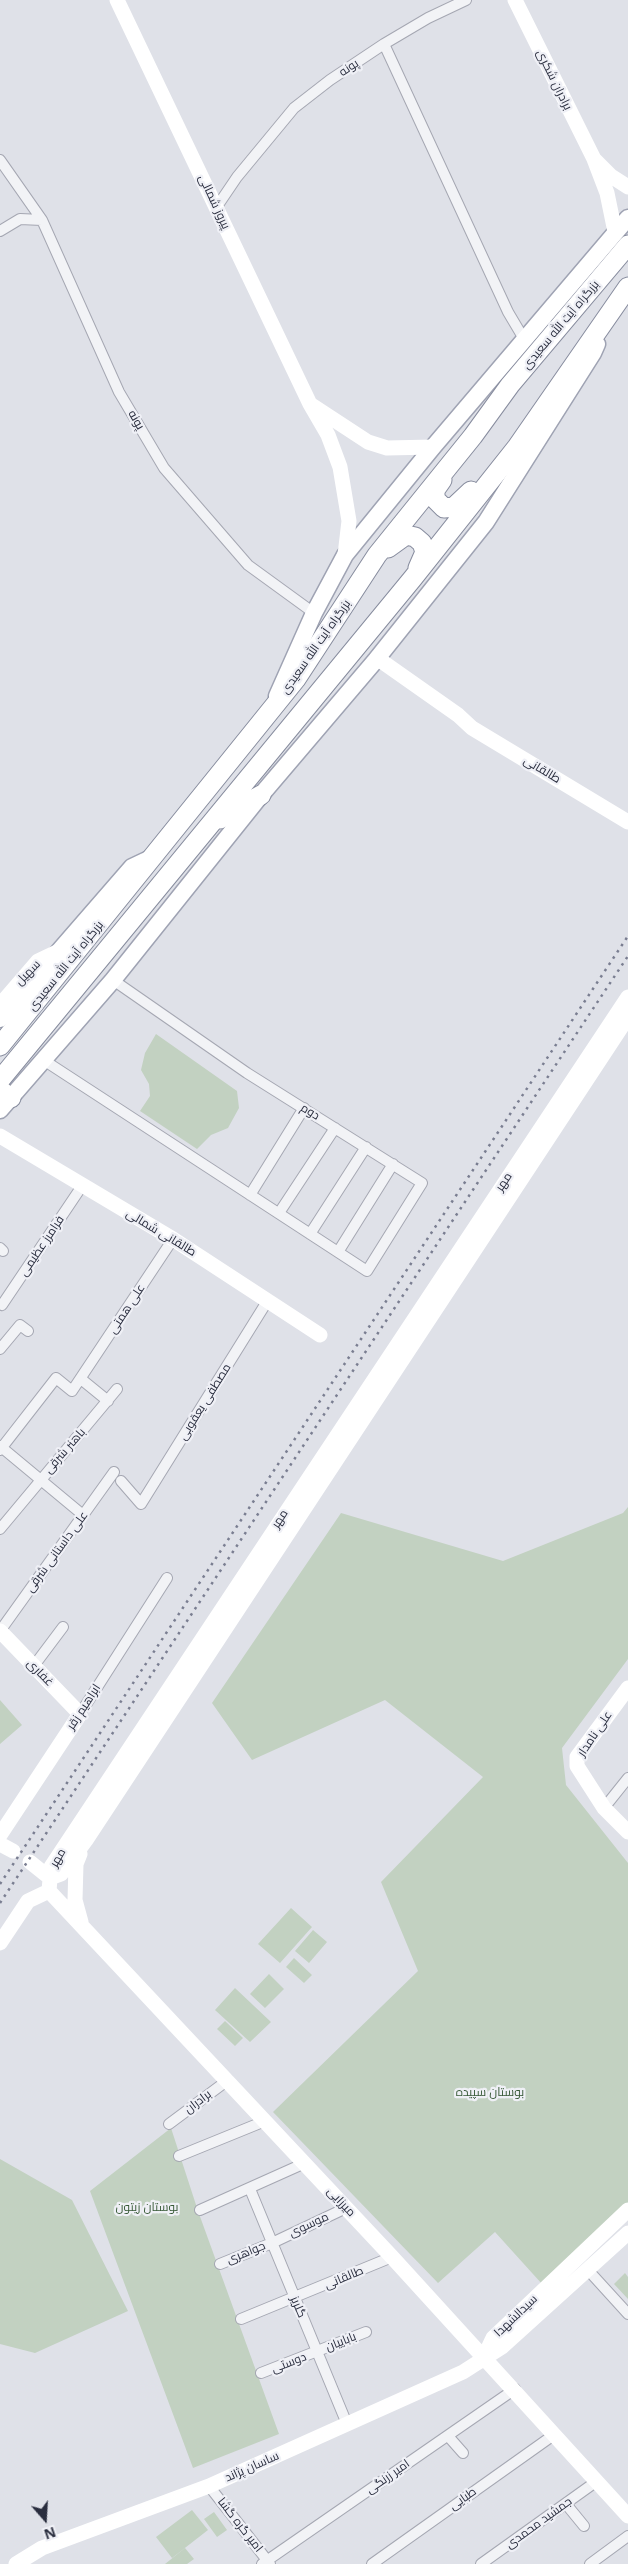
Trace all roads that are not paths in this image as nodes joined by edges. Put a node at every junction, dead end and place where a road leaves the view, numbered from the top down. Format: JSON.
{"nodes":[{"id":1,"x":118,"y":0,"type":"edge"},
{"id":2,"x":466,"y":0,"type":"edge"},
{"id":3,"x":515,"y":0,"type":"edge"},
{"id":4,"x":384,"y":44,"type":"junction"},
{"id":5,"x":594,"y":159,"type":"junction"},
{"id":6,"x":0,"y":160,"type":"edge"},
{"id":7,"x":628,"y":187,"type":"edge"},
{"id":8,"x":216,"y":208,"type":"junction"},
{"id":9,"x":628,"y":218,"type":"edge"},
{"id":10,"x":42,"y":220,"type":"junction"},
{"id":11,"x":0,"y":231,"type":"edge"},
{"id":12,"x":622,"y":239,"type":"edge"},
{"id":13,"x":628,"y":287,"type":"edge"},
{"id":14,"x":609,"y":311,"type":"junction"},
{"id":15,"x":524,"y":339,"type":"junction"},
{"id":16,"x":310,"y":404,"type":"junction"},
{"id":17,"x":473,"y":436,"type":"junction"},
{"id":18,"x":433,"y":447,"type":"junction"},
{"id":19,"x":516,"y":448,"type":"junction"},
{"id":20,"x":345,"y":555,"type":"junction"},
{"id":21,"x":377,"y":556,"type":"junction"},
{"id":22,"x":413,"y":578,"type":"junction"},
{"id":23,"x":314,"y":613,"type":"junction"},
{"id":24,"x":377,"y":658,"type":"junction"},
{"id":25,"x":269,"y":713,"type":"junction"},
{"id":26,"x":458,"y":715,"type":"junction"},
{"id":27,"x":261,"y":795,"type":"junction"},
{"id":28,"x":628,"y":813,"type":"edge"},
{"id":29,"x":628,"y":822,"type":"edge"},
{"id":30,"x":208,"y":826,"type":"junction"},
{"id":31,"x":154,"y":857,"type":"junction"},
{"id":32,"x":62,"y":950,"type":"junction"},
{"id":33,"x":113,"y":980,"type":"junction"},
{"id":34,"x":628,"y":997,"type":"edge"},
{"id":35,"x":0,"y":1005,"type":"edge"},
{"id":36,"x":628,"y":1017,"type":"edge"},
{"id":37,"x":0,"y":1019,"type":"edge"},
{"id":38,"x":0,"y":1046,"type":"edge"},
{"id":39,"x":45,"y":1061,"type":"junction"},
{"id":40,"x":591,"y":1063,"type":"junction"},
{"id":41,"x":0,"y":1080,"type":"edge"},
{"id":42,"x":4,"y":1099,"type":"edge"},
{"id":43,"x":304,"y":1108,"type":"junction"},
{"id":44,"x":335,"y":1128,"type":"junction"},
{"id":45,"x":0,"y":1136,"type":"edge"},
{"id":46,"x":366,"y":1147,"type":"junction"},
{"id":47,"x":394,"y":1164,"type":"junction"},
{"id":48,"x":82,"y":1186,"type":"junction"},
{"id":49,"x":250,"y":1194,"type":"junction"},
{"id":50,"x":279,"y":1214,"type":"junction"},
{"id":51,"x":310,"y":1234,"type":"junction"},
{"id":52,"x":173,"y":1239,"type":"junction"},
{"id":53,"x":338,"y":1252,"type":"junction"},
{"id":54,"x":441,"y":1289,"type":"junction"},
{"id":55,"x":268,"y":1300,"type":"junction"},
{"id":56,"x":1,"y":1304,"type":"edge"},
{"id":57,"x":24,"y":1328,"type":"dead end"},
{"id":58,"x":320,"y":1335,"type":"dead end"},
{"id":59,"x":0,"y":1349,"type":"edge"},
{"id":60,"x":82,"y":1380,"type":"junction"},
{"id":61,"x":117,"y":1389,"type":"dead end"},
{"id":62,"x":108,"y":1401,"type":"junction"},
{"id":63,"x":1,"y":1448,"type":"edge"},
{"id":64,"x":114,"y":1472,"type":"dead end"},
{"id":65,"x":41,"y":1479,"type":"junction"},
{"id":66,"x":121,"y":1481,"type":"dead end"},
{"id":67,"x":83,"y":1515,"type":"junction"},
{"id":68,"x":0,"y":1529,"type":"edge"},
{"id":69,"x":167,"y":1578,"type":"dead end"},
{"id":70,"x":63,"y":1627,"type":"dead end"},
{"id":71,"x":0,"y":1631,"type":"edge"},
{"id":72,"x":33,"y":1666,"type":"junction"},
{"id":73,"x":628,"y":1688,"type":"edge"},
{"id":74,"x":80,"y":1714,"type":"junction"},
{"id":75,"x":628,"y":1778,"type":"edge"},
{"id":76,"x":604,"y":1808,"type":"junction"},
{"id":77,"x":628,"y":1832,"type":"edge"},
{"id":78,"x":0,"y":1835,"type":"edge"},
{"id":79,"x":86,"y":1840,"type":"junction"},
{"id":80,"x":0,"y":1844,"type":"edge"},
{"id":81,"x":14,"y":1852,"type":"dead end"},
{"id":82,"x":30,"y":1862,"type":"dead end"},
{"id":83,"x":49,"y":1885,"type":"junction"},
{"id":84,"x":82,"y":1926,"type":"junction"},
{"id":85,"x":0,"y":1943,"type":"edge"},
{"id":86,"x":228,"y":2080,"type":"junction"},
{"id":87,"x":265,"y":2121,"type":"junction"},
{"id":88,"x":169,"y":2124,"type":"dead end"},
{"id":89,"x":179,"y":2156,"type":"dead end"},
{"id":90,"x":305,"y":2164,"type":"junction"},
{"id":91,"x":250,"y":2189,"type":"junction"},
{"id":92,"x":346,"y":2208,"type":"junction"},
{"id":93,"x":200,"y":2210,"type":"dead end"},
{"id":94,"x":628,"y":2210,"type":"edge"},
{"id":95,"x":628,"y":2233,"type":"edge"},
{"id":96,"x":272,"y":2243,"type":"junction"},
{"id":97,"x":392,"y":2257,"type":"junction"},
{"id":98,"x":577,"y":2259,"type":"junction"},
{"id":99,"x":220,"y":2264,"type":"dead end"},
{"id":100,"x":588,"y":2270,"type":"junction"},
{"id":101,"x":295,"y":2298,"type":"junction"},
{"id":102,"x":628,"y":2314,"type":"edge"},
{"id":103,"x":241,"y":2319,"type":"dead end"},
{"id":104,"x":366,"y":2332,"type":"dead end"},
{"id":105,"x":317,"y":2352,"type":"junction"},
{"id":106,"x":484,"y":2357,"type":"junction"},
{"id":107,"x":261,"y":2373,"type":"dead end"},
{"id":108,"x":515,"y":2389,"type":"junction"},
{"id":109,"x":347,"y":2424,"type":"junction"},
{"id":110,"x":555,"y":2434,"type":"junction"},
{"id":111,"x":448,"y":2436,"type":"junction"},
{"id":112,"x":463,"y":2453,"type":"dead end"},
{"id":113,"x":597,"y":2481,"type":"junction"},
{"id":114,"x":209,"y":2486,"type":"junction"},
{"id":115,"x":566,"y":2504,"type":"junction"},
{"id":116,"x":628,"y":2516,"type":"edge"},
{"id":117,"x":584,"y":2526,"type":"dead end"},
{"id":118,"x":628,"y":2536,"type":"edge"},
{"id":119,"x":266,"y":2563,"type":"edge"},
{"id":120,"x":16,"y":2564,"type":"edge"},
{"id":121,"x":372,"y":2564,"type":"edge"},
{"id":122,"x":481,"y":2564,"type":"edge"},
{"id":123,"x":590,"y":2564,"type":"edge"}],
"edges":[{"from":1,"to":8,"type":"street","name":"پیروز شمالی"},
{"from":2,"to":4,"type":"street","name":"پونه"},
{"from":3,"to":5,"type":"street","name":"برادران شکری"},
{"from":4,"to":8,"type":"street","name":"پونه"},
{"from":4,"to":15,"type":"street"},
{"from":5,"to":7,"type":"street"},
{"from":5,"to":12,"type":"street"},
{"from":6,"to":10,"type":"street","name":"پونه"},
{"from":8,"to":16,"type":"street","name":"پیروز شمالی"},
{"from":9,"to":12,"type":"main road"},
{"from":10,"to":11,"type":"street"},
{"from":10,"to":23,"type":"street","name":"پونه"},
{"from":12,"to":15,"type":"main road"},
{"from":12,"to":17,"type":"highway","name":"بزرگراه آیت الله سعیدی"},
{"from":13,"to":14,"type":"highway","name":"بزرگراه آیت الله سعیدی"},
{"from":14,"to":19,"type":"highway","name":"بزرگراه آیت الله سعیدی"},
{"from":14,"to":24,"type":"main road"},
{"from":15,"to":18,"type":"main road"},
{"from":16,"to":18,"type":"street"},
{"from":16,"to":20,"type":"street","name":"پیروز شمالی"},
{"from":17,"to":19,"type":"highway"},
{"from":17,"to":21,"type":"highway","name":"بزرگراه آیت الله سعیدی"},
{"from":18,"to":20,"type":"main road"},
{"from":19,"to":22,"type":"highway","name":"بزرگراه آیت الله سعیدی"},
{"from":20,"to":23,"type":"main road"},
{"from":21,"to":22,"type":"highway"},
{"from":21,"to":25,"type":"highway","name":"بزرگراه آیت الله سعیدی"},
{"from":22,"to":30,"type":"highway","name":"بزرگراه آیت الله سعیدی"},
{"from":23,"to":25,"type":"main road"},
{"from":24,"to":26,"type":"street","name":"طالقانی"},
{"from":24,"to":27,"type":"main road"},
{"from":25,"to":31,"type":"highway","name":"بزرگراه آیت الله سعیدی"},
{"from":26,"to":28,"type":"street","name":"طالقانی"},
{"from":26,"to":29,"type":"street","name":"طالقانی"},
{"from":27,"to":30,"type":"highway"},
{"from":27,"to":33,"type":"main road"},
{"from":30,"to":41,"type":"highway","name":"بزرگراه آیت الله سعیدی"},
{"from":31,"to":32,"type":"main road"},
{"from":31,"to":38,"type":"highway","name":"بزرگراه آیت الله سعیدی"},
{"from":32,"to":35,"type":"street","name":"سهیل"},
{"from":32,"to":37,"type":"main road"},
{"from":33,"to":39,"type":"main road"},
{"from":33,"to":43,"type":"street","name":"دوم"},
{"from":34,"to":40,"type":"street","name":"مهر"},
{"from":36,"to":40,"type":"street","name":"مهر"},
{"from":39,"to":42,"type":"main road"},
{"from":39,"to":49,"type":"street"},
{"from":40,"to":54,"type":"street","name":"مهر"},
{"from":43,"to":44,"type":"street","name":"دوم"},
{"from":43,"to":49,"type":"street"},
{"from":44,"to":46,"type":"street","name":"دوم"},
{"from":44,"to":50,"type":"street"},
{"from":45,"to":48,"type":"street","name":"طالقانی شمالی"},
{"from":46,"to":47,"type":"street","name":"دوم"},
{"from":46,"to":51,"type":"street"},
{"from":47,"to":53,"type":"street"},
{"from":47,"to":53,"type":"street","name":"دوم"},
{"from":48,"to":52,"type":"street","name":"طالقانی شمالی"},
{"from":48,"to":56,"type":"street","name":"فرامرز عظیمی"},
{"from":49,"to":50,"type":"street"},
{"from":50,"to":51,"type":"street"},
{"from":51,"to":53,"type":"street"},
{"from":52,"to":55,"type":"street","name":"طالقانی شمالی"},
{"from":52,"to":60,"type":"street","name":"علی همتی"},
{"from":54,"to":79,"type":"street","name":"مهر"},
{"from":54,"to":83,"type":"street","name":"مهر"},
{"from":55,"to":58,"type":"street","name":"طالقانی شمالی"},
{"from":55,"to":66,"type":"street","name":"مصطفی یعقوبی"},
{"from":57,"to":59,"type":"street"},
{"from":60,"to":62,"type":"street"},
{"from":60,"to":63,"type":"street"},
{"from":61,"to":62,"type":"street","name":"باهنر شرقی"},
{"from":62,"to":65,"type":"street","name":"باهنر شرقی"},
{"from":63,"to":65,"type":"street"},
{"from":64,"to":67,"type":"street","name":"علی داستانی شرقی"},
{"from":65,"to":67,"type":"street"},
{"from":65,"to":68,"type":"street","name":"باهنر شرقی"},
{"from":67,"to":71,"type":"street","name":"علی داستانی شرقی"},
{"from":69,"to":74,"type":"street","name":"ابراهیم زقر"},
{"from":70,"to":72,"type":"street"},
{"from":71,"to":72,"type":"street","name":"غفاری"},
{"from":72,"to":74,"type":"street","name":"غفاری"},
{"from":73,"to":76,"type":"street","name":"علی نامدار"},
{"from":74,"to":78,"type":"street","name":"ابراهیم زقر"},
{"from":75,"to":76,"type":"street"},
{"from":76,"to":77,"type":"street","name":"علی نامدار"},
{"from":79,"to":83,"type":"street","name":"مهر"},
{"from":79,"to":84,"type":"street"},
{"from":80,"to":81,"type":"street"},
{"from":82,"to":83,"type":"street","name":"میرزایی"},
{"from":83,"to":84,"type":"street","name":"میرزایی"},
{"from":83,"to":85,"type":"street","name":"مهر"},
{"from":84,"to":86,"type":"street","name":"میرزایی"},
{"from":86,"to":87,"type":"street","name":"میرزایی"},
{"from":86,"to":88,"type":"street","name":"برادران"},
{"from":87,"to":89,"type":"street"},
{"from":87,"to":90,"type":"street","name":"میرزایی"},
{"from":90,"to":91,"type":"street"},
{"from":90,"to":92,"type":"street","name":"میرزایی"},
{"from":91,"to":93,"type":"street"},
{"from":91,"to":96,"type":"street","name":"گلریز"},
{"from":92,"to":96,"type":"street","name":"موسوی"},
{"from":92,"to":97,"type":"street","name":"میرزایی"},
{"from":94,"to":98,"type":"street","name":"سیدالشهدا"},
{"from":95,"to":100,"type":"street","name":"سیدالشهدا"},
{"from":96,"to":99,"type":"street","name":"جواهری"},
{"from":96,"to":101,"type":"street","name":"گلریز"},
{"from":97,"to":101,"type":"street","name":"طالقانی"},
{"from":97,"to":106,"type":"street","name":"میرزایی"},
{"from":98,"to":100,"type":"street"},
{"from":98,"to":106,"type":"street","name":"سیدالشهدا"},
{"from":100,"to":102,"type":"street"},
{"from":100,"to":106,"type":"street","name":"سیدالشهدا"},
{"from":101,"to":103,"type":"street","name":"طالقانی"},
{"from":101,"to":105,"type":"street","name":"گلریز"},
{"from":104,"to":105,"type":"street","name":"باباییان"},
{"from":105,"to":107,"type":"street","name":"دوستی"},
{"from":105,"to":109,"type":"street","name":"گلریز"},
{"from":106,"to":108,"type":"street","name":"میرزایی"},
{"from":106,"to":109,"type":"street","name":"ساسان پژاند"},
{"from":108,"to":110,"type":"street","name":"میرزایی"},
{"from":108,"to":111,"type":"street","name":"امیر زرنگی"},
{"from":109,"to":114,"type":"street","name":"ساسان پژاند"},
{"from":110,"to":113,"type":"street","name":"میرزایی"},
{"from":110,"to":121,"type":"street","name":"طبایی"},
{"from":111,"to":112,"type":"street"},
{"from":111,"to":119,"type":"street","name":"امیر زرنگی"},
{"from":113,"to":115,"type":"street","name":"جمشید محمدی"},
{"from":113,"to":116,"type":"street","name":"میرزایی"},
{"from":114,"to":119,"type":"street","name":"امیر گره گشا"},
{"from":114,"to":120,"type":"street","name":"ساسان پژاند"},
{"from":115,"to":117,"type":"street"},
{"from":115,"to":122,"type":"street","name":"جمشید محمدی"},
{"from":118,"to":123,"type":"street"}]}
